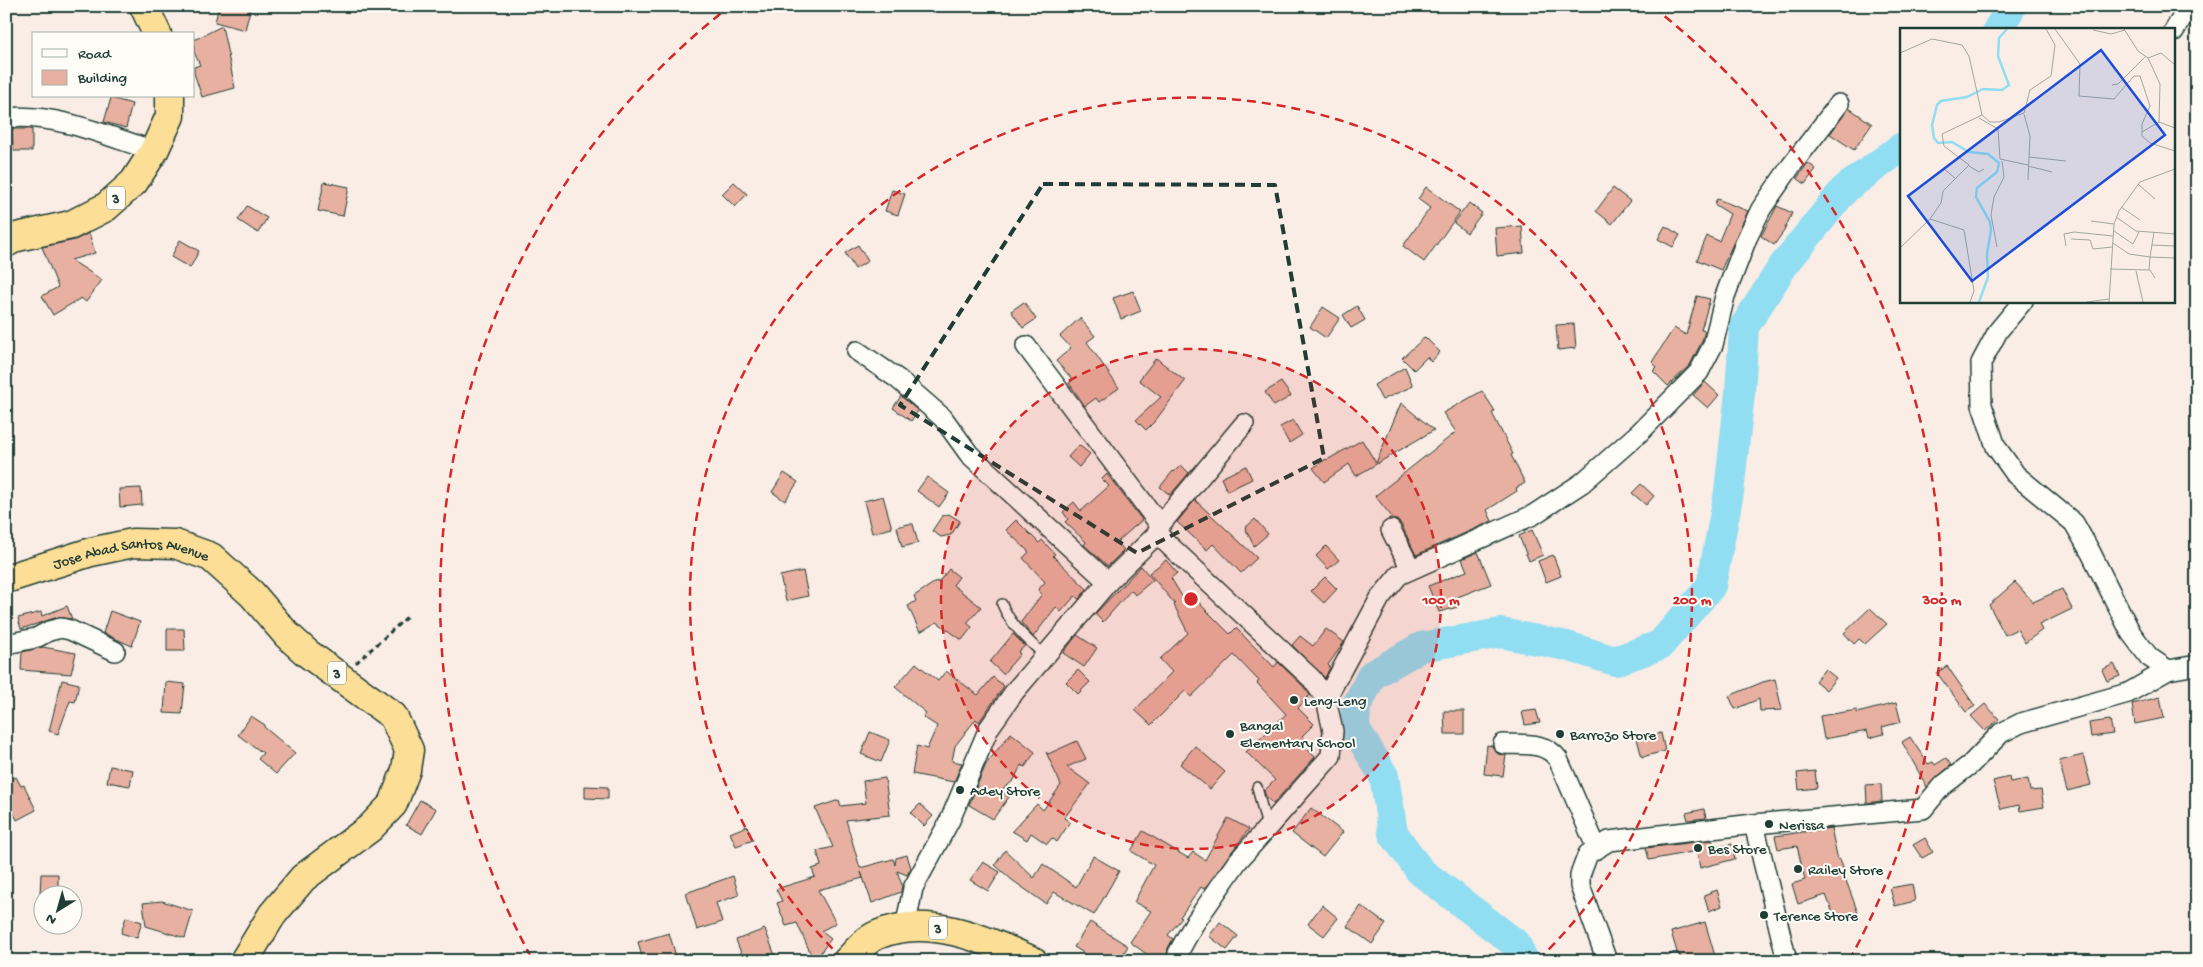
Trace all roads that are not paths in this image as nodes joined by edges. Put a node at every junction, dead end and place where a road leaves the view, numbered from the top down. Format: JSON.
{"nodes":[{"id":1,"x":144,"y":6,"type":"edge"},
{"id":2,"x":2189,"y":6,"type":"edge"},
{"id":3,"x":2176,"y":28,"type":"edge"},
{"id":4,"x":155,"y":32,"type":"edge"},
{"id":5,"x":170,"y":98,"type":"edge"},
{"id":6,"x":1839,"y":104,"type":"dead end"},
{"id":7,"x":6,"y":118,"type":"edge"},
{"id":8,"x":154,"y":152,"type":"junction"},
{"id":9,"x":6,"y":243,"type":"edge"},
{"id":10,"x":2022,"y":302,"type":"edge"},
{"id":11,"x":1026,"y":346,"type":"dead end"},
{"id":12,"x":857,"y":351,"type":"dead end"},
{"id":13,"x":1244,"y":424,"type":"dead end"},
{"id":14,"x":1159,"y":529,"type":"junction"},
{"id":15,"x":1391,"y":530,"type":"dead end"},
{"id":16,"x":1411,"y":569,"type":"junction"},
{"id":17,"x":6,"y":579,"type":"edge"},
{"id":18,"x":1108,"y":582,"type":"junction"},
{"id":19,"x":1002,"y":604,"type":"dead end"},
{"id":20,"x":6,"y":644,"type":"edge"},
{"id":21,"x":115,"y":650,"type":"dead end"},
{"id":22,"x":1045,"y":656,"type":"junction"},
{"id":23,"x":2197,"y":665,"type":"edge"},
{"id":24,"x":2168,"y":670,"type":"junction"},
{"id":25,"x":1326,"y":699,"type":"junction"},
{"id":26,"x":1503,"y":744,"type":"dead end"},
{"id":27,"x":1257,"y":787,"type":"dead end"},
{"id":28,"x":1754,"y":824,"type":"junction"},
{"id":29,"x":1267,"y":827,"type":"junction"},
{"id":30,"x":1597,"y":849,"type":"junction"},
{"id":31,"x":905,"y":928,"type":"junction"},
{"id":32,"x":244,"y":961,"type":"edge"},
{"id":33,"x":847,"y":961,"type":"edge"},
{"id":34,"x":1033,"y":961,"type":"edge"},
{"id":35,"x":1179,"y":961,"type":"edge"},
{"id":36,"x":1607,"y":961,"type":"edge"},
{"id":37,"x":1787,"y":961,"type":"edge"}],
"edges":[{"from":1,"to":4,"type":"highway"},
{"from":2,"to":3,"type":"street"},
{"from":5,"to":8,"type":"highway","number":"3"},
{"from":6,"to":16,"type":"street"},
{"from":7,"to":8,"type":"street"},
{"from":8,"to":9,"type":"highway","number":"3"},
{"from":10,"to":24,"type":"street"},
{"from":11,"to":14,"type":"street"},
{"from":12,"to":18,"type":"street"},
{"from":13,"to":14,"type":"street"},
{"from":14,"to":18,"type":"street"},
{"from":14,"to":25,"type":"street"},
{"from":15,"to":16,"type":"street"},
{"from":16,"to":25,"type":"street"},
{"from":17,"to":32,"type":"highway","name":"Jose Abad Santos Avenue","number":"3"},
{"from":18,"to":22,"type":"street"},
{"from":19,"to":22,"type":"lane"},
{"from":20,"to":21,"type":"street"},
{"from":22,"to":31,"type":"street"},
{"from":23,"to":24,"type":"street"},
{"from":24,"to":28,"type":"street"},
{"from":25,"to":29,"type":"street"},
{"from":26,"to":30,"type":"street"},
{"from":27,"to":29,"type":"lane"},
{"from":28,"to":30,"type":"street"},
{"from":28,"to":37,"type":"street"},
{"from":29,"to":35,"type":"street"},
{"from":30,"to":36,"type":"street"},
{"from":31,"to":33,"type":"highway","number":"3"},
{"from":31,"to":34,"type":"highway","number":"3"}]}
